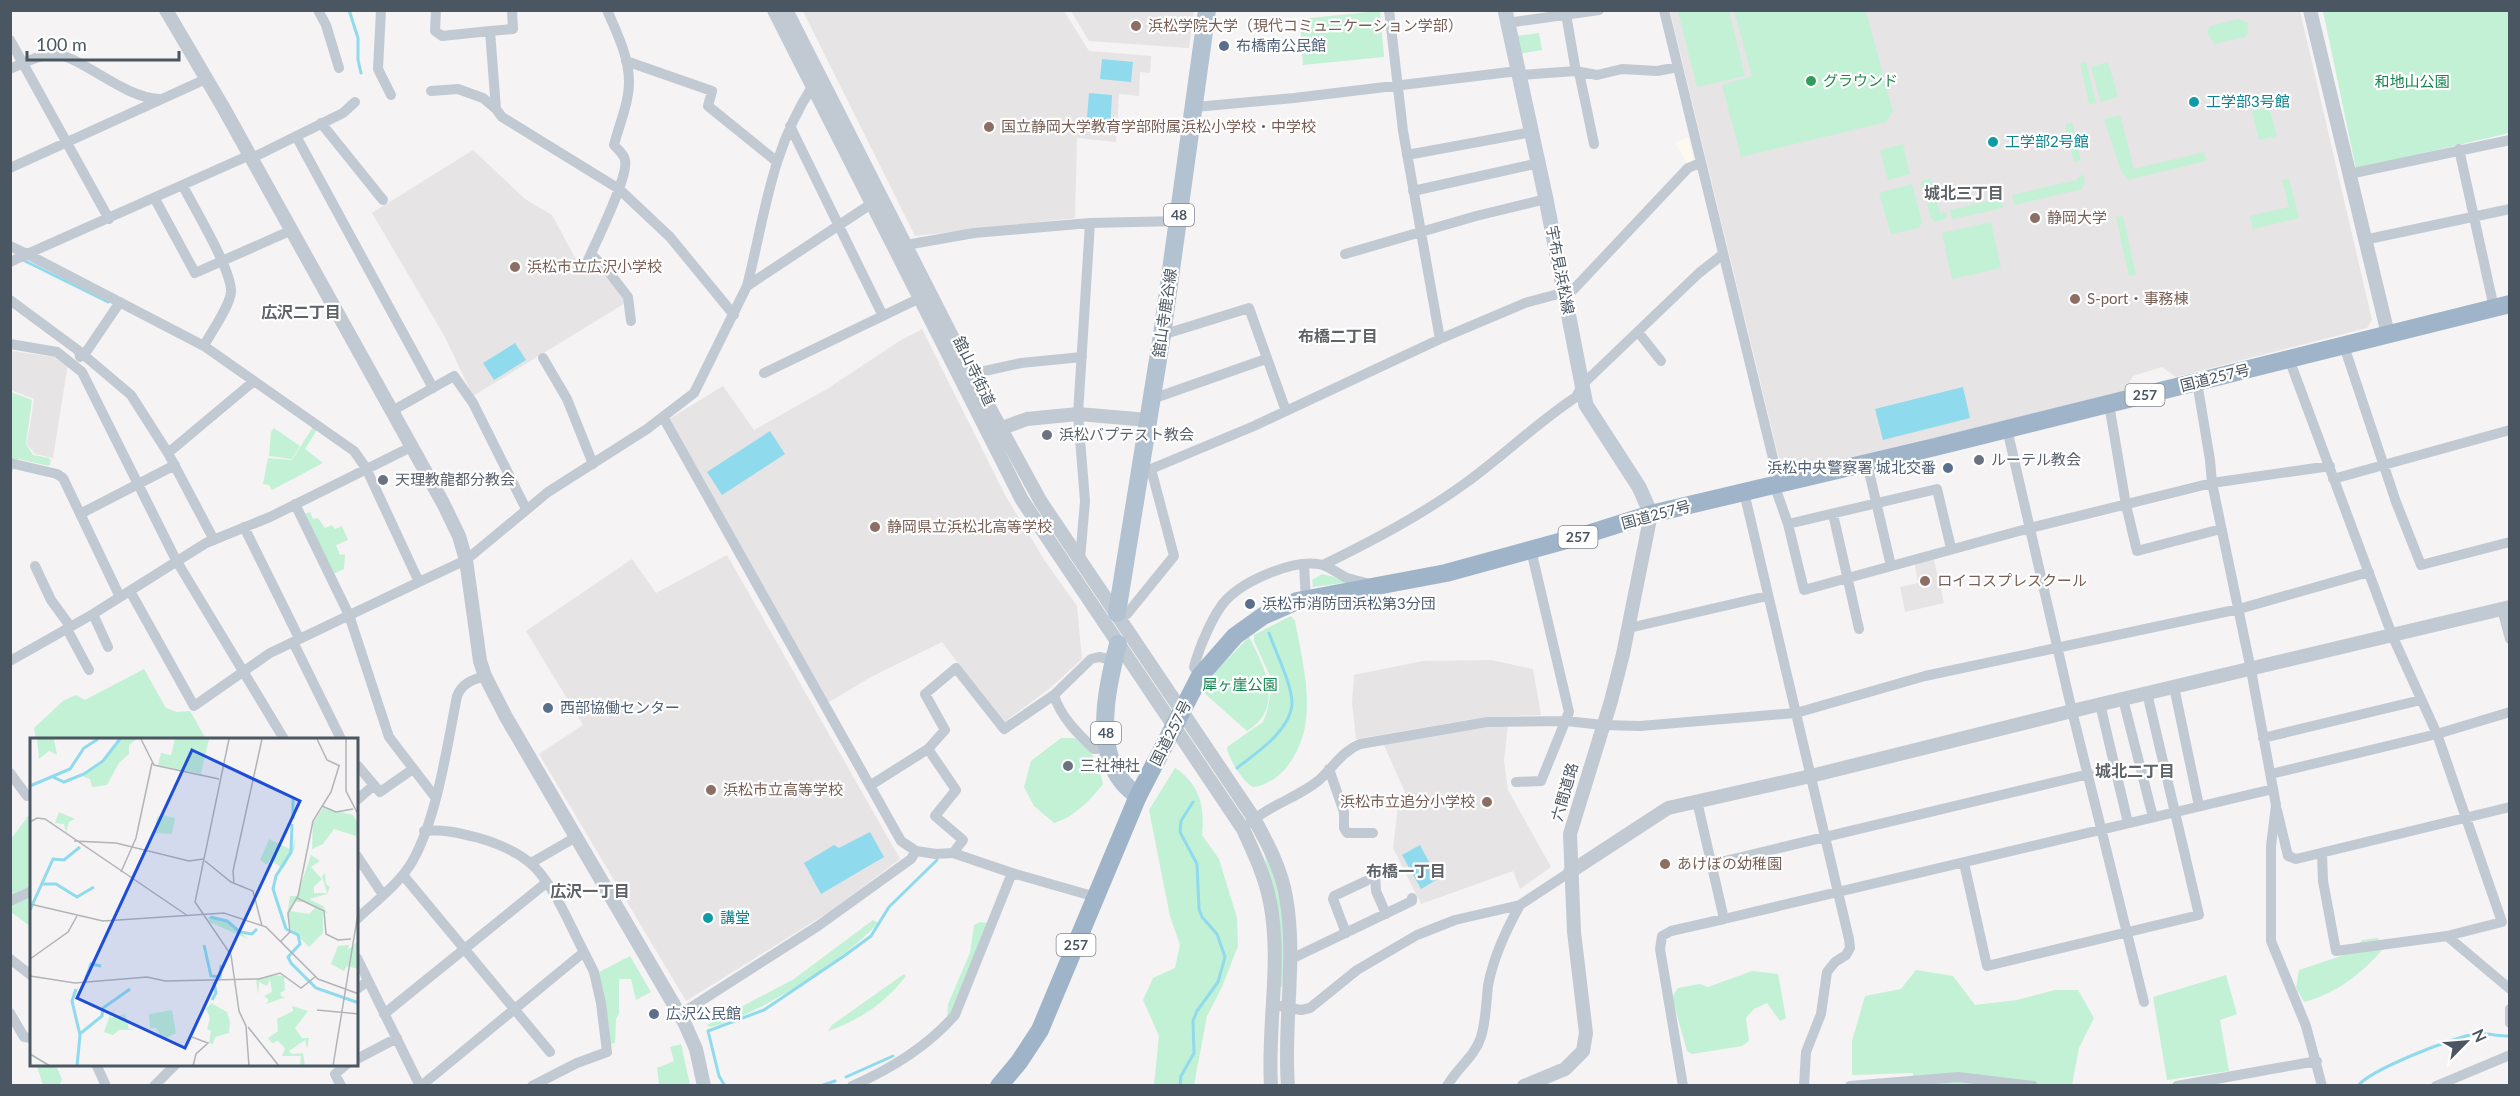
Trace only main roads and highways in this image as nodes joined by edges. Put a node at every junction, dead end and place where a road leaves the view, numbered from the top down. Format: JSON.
{"nodes":[{"id":1,"x":1207,"y":10,"type":"edge"},
{"id":2,"x":1506,"y":17,"type":"edge"},
{"id":3,"x":2501,"y":306,"type":"edge"},
{"id":4,"x":1651,"y":514,"type":"junction"},
{"id":5,"x":1122,"y":614,"type":"road end"},
{"id":6,"x":1116,"y":652,"type":"road end"},
{"id":7,"x":1138,"y":796,"type":"junction"},
{"id":8,"x":1004,"y":1084,"type":"edge"}],
"edges":[{"from":1,"to":5,"type":"main road","name":"舘山寺鹿谷線","number":"48"},
{"from":2,"to":4,"type":"main road","name":"宇布見浜松線"},
{"from":3,"to":4,"type":"highway","name":"国道257号","number":"257"},
{"from":4,"to":7,"type":"highway","name":"国道257号","number":"257"},
{"from":6,"to":7,"type":"main road","number":"48"},
{"from":7,"to":8,"type":"highway","name":"国道257号","number":"257"}]}
